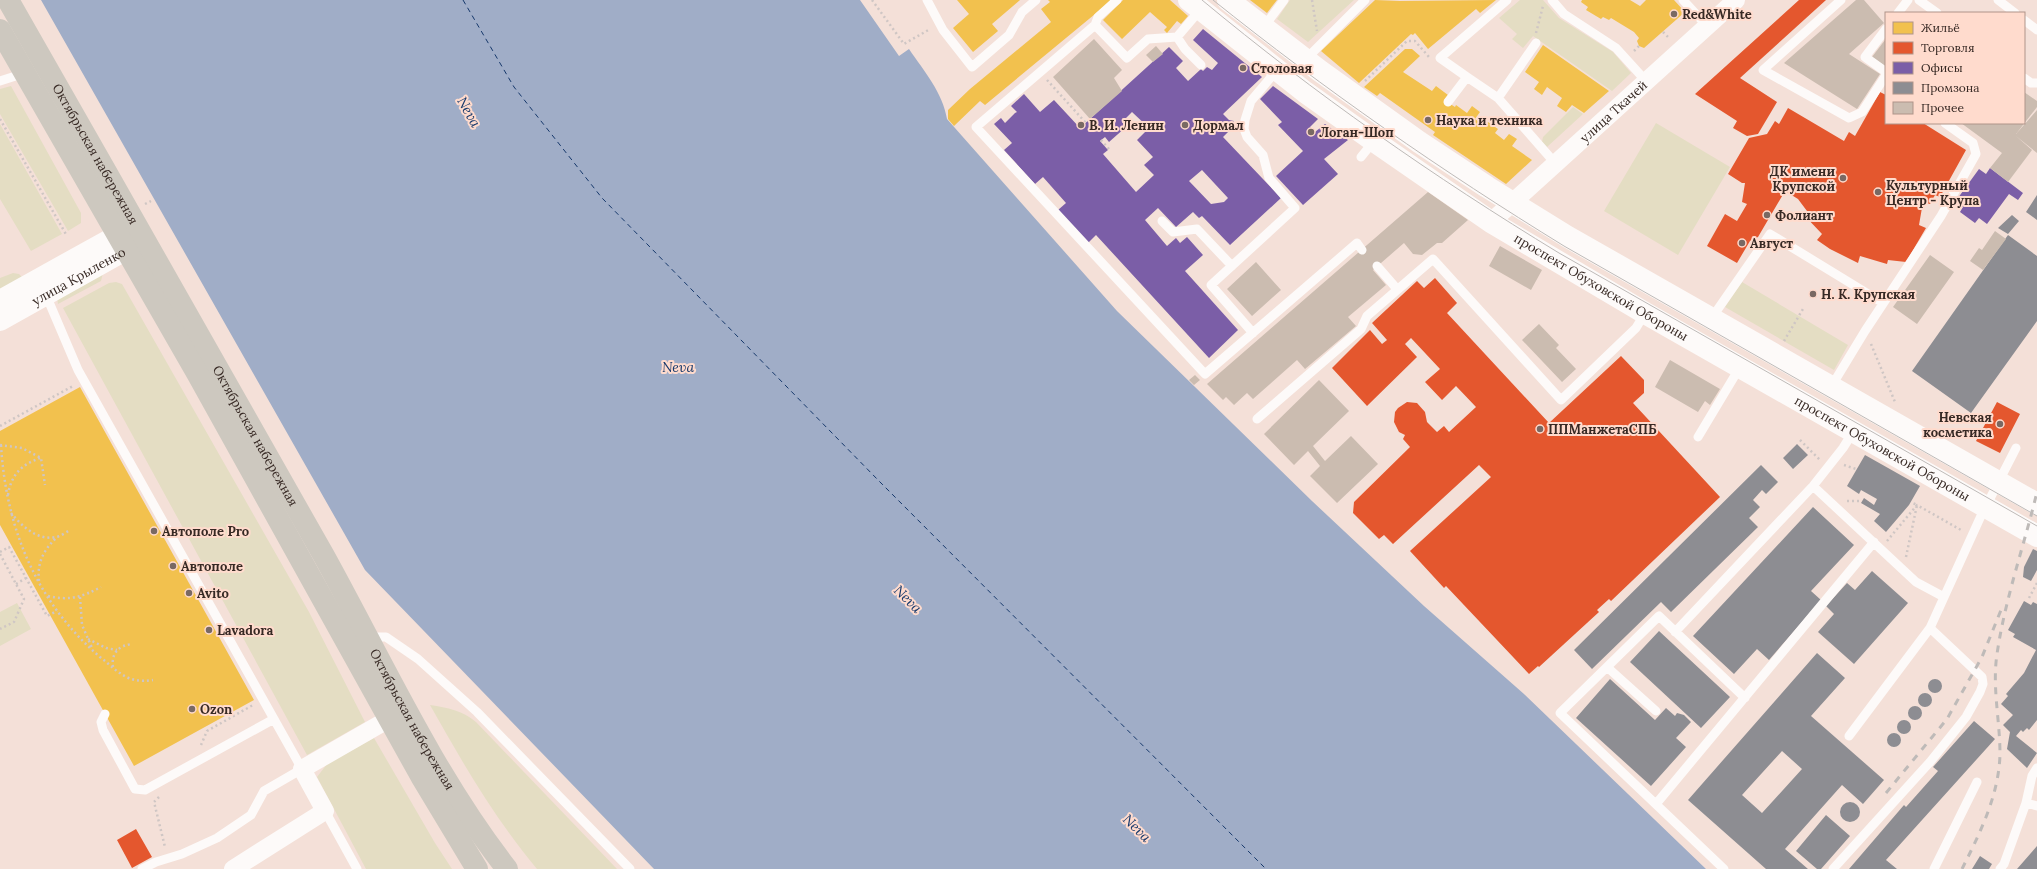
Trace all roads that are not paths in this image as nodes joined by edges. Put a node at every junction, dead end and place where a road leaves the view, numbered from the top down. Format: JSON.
{"nodes":[{"id":1,"x":8,"y":0,"type":"edge"},
{"id":2,"x":928,"y":0,"type":"edge"},
{"id":3,"x":1036,"y":0,"type":"edge"},
{"id":4,"x":1117,"y":0,"type":"edge"},
{"id":5,"x":1228,"y":0,"type":"edge"},
{"id":6,"x":1284,"y":0,"type":"edge"},
{"id":7,"x":1365,"y":0,"type":"edge"},
{"id":8,"x":1507,"y":0,"type":"edge"},
{"id":9,"x":1552,"y":0,"type":"edge"},
{"id":10,"x":1683,"y":0,"type":"edge"},
{"id":11,"x":1736,"y":0,"type":"edge"},
{"id":12,"x":1841,"y":0,"type":"edge"},
{"id":13,"x":1908,"y":0,"type":"edge"},
{"id":14,"x":1919,"y":0,"type":"edge"},
{"id":15,"x":1998,"y":0,"type":"edge"},
{"id":16,"x":1194,"y":5,"type":"edge"},
{"id":17,"x":1899,"y":12,"type":"edge"},
{"id":18,"x":1936,"y":12,"type":"edge"},
{"id":19,"x":2014,"y":12,"type":"edge"},
{"id":20,"x":1269,"y":20,"type":"dead end"},
{"id":21,"x":2025,"y":21,"type":"edge"},
{"id":22,"x":1095,"y":25,"type":"junction"},
{"id":23,"x":1707,"y":26,"type":"junction"},
{"id":24,"x":0,"y":30,"type":"edge"},
{"id":25,"x":1885,"y":30,"type":"edge"},
{"id":26,"x":2037,"y":30,"type":"edge"},
{"id":27,"x":1177,"y":37,"type":"junction"},
{"id":28,"x":1536,"y":40,"type":"road end"},
{"id":29,"x":1305,"y":60,"type":"junction"},
{"id":30,"x":1201,"y":64,"type":"dead end"},
{"id":31,"x":1277,"y":70,"type":"junction"},
{"id":32,"x":25,"y":73,"type":"junction"},
{"id":33,"x":1466,"y":77,"type":"junction"},
{"id":34,"x":1885,"y":77,"type":"edge"},
{"id":35,"x":2025,"y":79,"type":"edge"},
{"id":36,"x":0,"y":81,"type":"edge"},
{"id":37,"x":1646,"y":81,"type":"junction"},
{"id":38,"x":2037,"y":83,"type":"edge"},
{"id":39,"x":1498,"y":98,"type":"junction"},
{"id":40,"x":1448,"y":102,"type":"dead end"},
{"id":41,"x":1946,"y":124,"type":"edge"},
{"id":42,"x":1555,"y":163,"type":"junction"},
{"id":43,"x":1512,"y":203,"type":"junction"},
{"id":44,"x":1162,"y":221,"type":"dead end"},
{"id":45,"x":1491,"y":222,"type":"junction"},
{"id":46,"x":141,"y":233,"type":"junction"},
{"id":47,"x":121,"y":243,"type":"junction"},
{"id":48,"x":1362,"y":250,"type":"dead end"},
{"id":49,"x":1232,"y":266,"type":"junction"},
{"id":50,"x":1377,"y":266,"type":"dead end"},
{"id":51,"x":1397,"y":289,"type":"junction"},
{"id":52,"x":46,"y":295,"type":"junction"},
{"id":53,"x":1883,"y":303,"type":"junction"},
{"id":54,"x":1,"y":311,"type":"edge"},
{"id":55,"x":1645,"y":313,"type":"junction"},
{"id":56,"x":1711,"y":319,"type":"junction"},
{"id":57,"x":1253,"y":333,"type":"junction"},
{"id":58,"x":1740,"y":367,"type":"junction"},
{"id":59,"x":1830,"y":387,"type":"junction"},
{"id":60,"x":1257,"y":419,"type":"dead end"},
{"id":61,"x":1853,"y":432,"type":"junction"},
{"id":62,"x":1698,"y":437,"type":"dead end"},
{"id":63,"x":2016,"y":448,"type":"dead end"},
{"id":64,"x":1998,"y":482,"type":"junction"},
{"id":65,"x":1813,"y":486,"type":"junction"},
{"id":66,"x":2037,"y":504,"type":"edge"},
{"id":67,"x":1985,"y":507,"type":"junction"},
{"id":68,"x":2037,"y":536,"type":"edge"},
{"id":69,"x":1874,"y":542,"type":"junction"},
{"id":70,"x":1944,"y":597,"type":"junction"},
{"id":71,"x":1930,"y":628,"type":"junction"},
{"id":72,"x":1675,"y":632,"type":"junction"},
{"id":73,"x":368,"y":637,"type":"junction"},
{"id":74,"x":1607,"y":667,"type":"junction"},
{"id":75,"x":1745,"y":698,"type":"junction"},
{"id":76,"x":1656,"y":711,"type":"dead end"},
{"id":77,"x":105,"y":714,"type":"dead end"},
{"id":78,"x":274,"y":719,"type":"junction"},
{"id":79,"x":389,"y":719,"type":"junction"},
{"id":80,"x":1849,"y":736,"type":"dead end"},
{"id":81,"x":302,"y":769,"type":"junction"},
{"id":82,"x":2037,"y":771,"type":"edge"},
{"id":83,"x":1977,"y":782,"type":"dead end"},
{"id":84,"x":2026,"y":803,"type":"junction"},
{"id":85,"x":1656,"y":804,"type":"junction"},
{"id":86,"x":2037,"y":806,"type":"edge"},
{"id":87,"x":325,"y":811,"type":"junction"},
{"id":88,"x":142,"y":869,"type":"edge"},
{"id":89,"x":233,"y":869,"type":"edge"},
{"id":90,"x":357,"y":869,"type":"edge"},
{"id":91,"x":477,"y":869,"type":"edge"},
{"id":92,"x":507,"y":869,"type":"edge"},
{"id":93,"x":630,"y":869,"type":"edge"},
{"id":94,"x":1724,"y":869,"type":"edge"},
{"id":95,"x":1833,"y":869,"type":"edge"},
{"id":96,"x":1934,"y":869,"type":"edge"},
{"id":97,"x":2000,"y":869,"type":"edge"}],
"edges":[{"from":1,"to":46,"type":"main road","name":"Октябрьская набережная"},
{"from":2,"to":3,"type":"lane"},
{"from":4,"to":22,"type":"lane"},
{"from":5,"to":29,"type":"main road","name":"проспект Обуховской Обороны"},
{"from":6,"to":20,"type":"lane"},
{"from":7,"to":29,"type":"lane"},
{"from":8,"to":33,"type":"lane"},
{"from":9,"to":37,"type":"lane"},
{"from":10,"to":23,"type":"lane"},
{"from":11,"to":23,"type":"street","name":"улица Ткачей"},
{"from":12,"to":34,"type":"lane"},
{"from":13,"to":17,"type":"lane"},
{"from":14,"to":18,"type":"lane"},
{"from":15,"to":19,"type":"lane"},
{"from":16,"to":27,"type":"lane"},
{"from":16,"to":31,"type":"main road","name":"проспект Обуховской Обороны"},
{"from":21,"to":26,"type":"lane"},
{"from":22,"to":27,"type":"lane"},
{"from":22,"to":57,"type":"lane"},
{"from":23,"to":37,"type":"street","name":"улица Ткачей"},
{"from":24,"to":32,"type":"main road","name":"Октябрьская набережная"},
{"from":25,"to":34,"type":"lane"},
{"from":27,"to":30,"type":"lane"},
{"from":28,"to":39,"type":"lane"},
{"from":29,"to":43,"type":"main road","name":"проспект Обуховской Обороны"},
{"from":31,"to":45,"type":"main road","name":"проспект Обуховской Обороны"},
{"from":31,"to":49,"type":"lane"},
{"from":32,"to":36,"type":"lane"},
{"from":32,"to":47,"type":"main road","name":"Октябрьская набережная"},
{"from":33,"to":39,"type":"lane"},
{"from":33,"to":40,"type":"lane"},
{"from":35,"to":38,"type":"lane"},
{"from":37,"to":42,"type":"street","name":"улица Ткачей"},
{"from":39,"to":42,"type":"lane"},
{"from":41,"to":53,"type":"lane"},
{"from":42,"to":43,"type":"street","name":"улица Ткачей"},
{"from":43,"to":45,"type":"street","name":"улица Ткачей"},
{"from":43,"to":56,"type":"main road","name":"проспект Обуховской Обороны"},
{"from":44,"to":49,"type":"lane"},
{"from":45,"to":55,"type":"main road","name":"проспект Обуховской Обороны"},
{"from":46,"to":47,"type":"main road","name":"улица Крыленко"},
{"from":46,"to":73,"type":"main road","name":"Октябрьская набережная"},
{"from":47,"to":52,"type":"main road","name":"улица Крыленко"},
{"from":47,"to":54,"type":"main road","name":"улица Крыленко"},
{"from":47,"to":79,"type":"main road","name":"Октябрьская набережная"},
{"from":48,"to":57,"type":"lane"},
{"from":49,"to":57,"type":"lane"},
{"from":50,"to":51,"type":"lane"},
{"from":51,"to":55,"type":"lane"},
{"from":51,"to":60,"type":"lane"},
{"from":52,"to":54,"type":"main road","name":"улица Крыленко"},
{"from":52,"to":78,"type":"lane"},
{"from":53,"to":56,"type":"lane"},
{"from":53,"to":59,"type":"lane"},
{"from":55,"to":58,"type":"main road","name":"проспект Обуховской Обороны"},
{"from":56,"to":59,"type":"main road","name":"проспект Обуховской Обороны"},
{"from":58,"to":61,"type":"main road","name":"проспект Обуховской Обороны"},
{"from":58,"to":62,"type":"lane"},
{"from":59,"to":64,"type":"main road","name":"проспект Обуховской Обороны"},
{"from":61,"to":65,"type":"lane"},
{"from":61,"to":67,"type":"main road","name":"проспект Обуховской Обороны"},
{"from":63,"to":64,"type":"lane"},
{"from":64,"to":66,"type":"main road","name":"проспект Обуховской Обороны"},
{"from":64,"to":67,"type":"lane"},
{"from":65,"to":69,"type":"lane"},
{"from":65,"to":72,"type":"lane"},
{"from":67,"to":68,"type":"main road","name":"проспект Обуховской Обороны"},
{"from":67,"to":70,"type":"lane"},
{"from":69,"to":70,"type":"lane"},
{"from":69,"to":75,"type":"lane"},
{"from":70,"to":71,"type":"lane"},
{"from":71,"to":80,"type":"lane"},
{"from":71,"to":95,"type":"lane"},
{"from":72,"to":74,"type":"lane"},
{"from":72,"to":75,"type":"lane"},
{"from":73,"to":92,"type":"main road","name":"Октябрьская набережная"},
{"from":73,"to":93,"type":"lane"},
{"from":74,"to":76,"type":"lane"},
{"from":74,"to":85,"type":"lane"},
{"from":75,"to":85,"type":"lane"},
{"from":77,"to":78,"type":"lane"},
{"from":78,"to":81,"type":"lane"},
{"from":79,"to":81,"type":"street"},
{"from":79,"to":91,"type":"main road","name":"Октябрьская набережная"},
{"from":81,"to":87,"type":"street"},
{"from":81,"to":88,"type":"lane"},
{"from":82,"to":84,"type":"lane"},
{"from":83,"to":96,"type":"lane"},
{"from":84,"to":86,"type":"lane"},
{"from":84,"to":97,"type":"lane"},
{"from":85,"to":94,"type":"lane"},
{"from":87,"to":89,"type":"street"},
{"from":87,"to":90,"type":"lane"}]}
